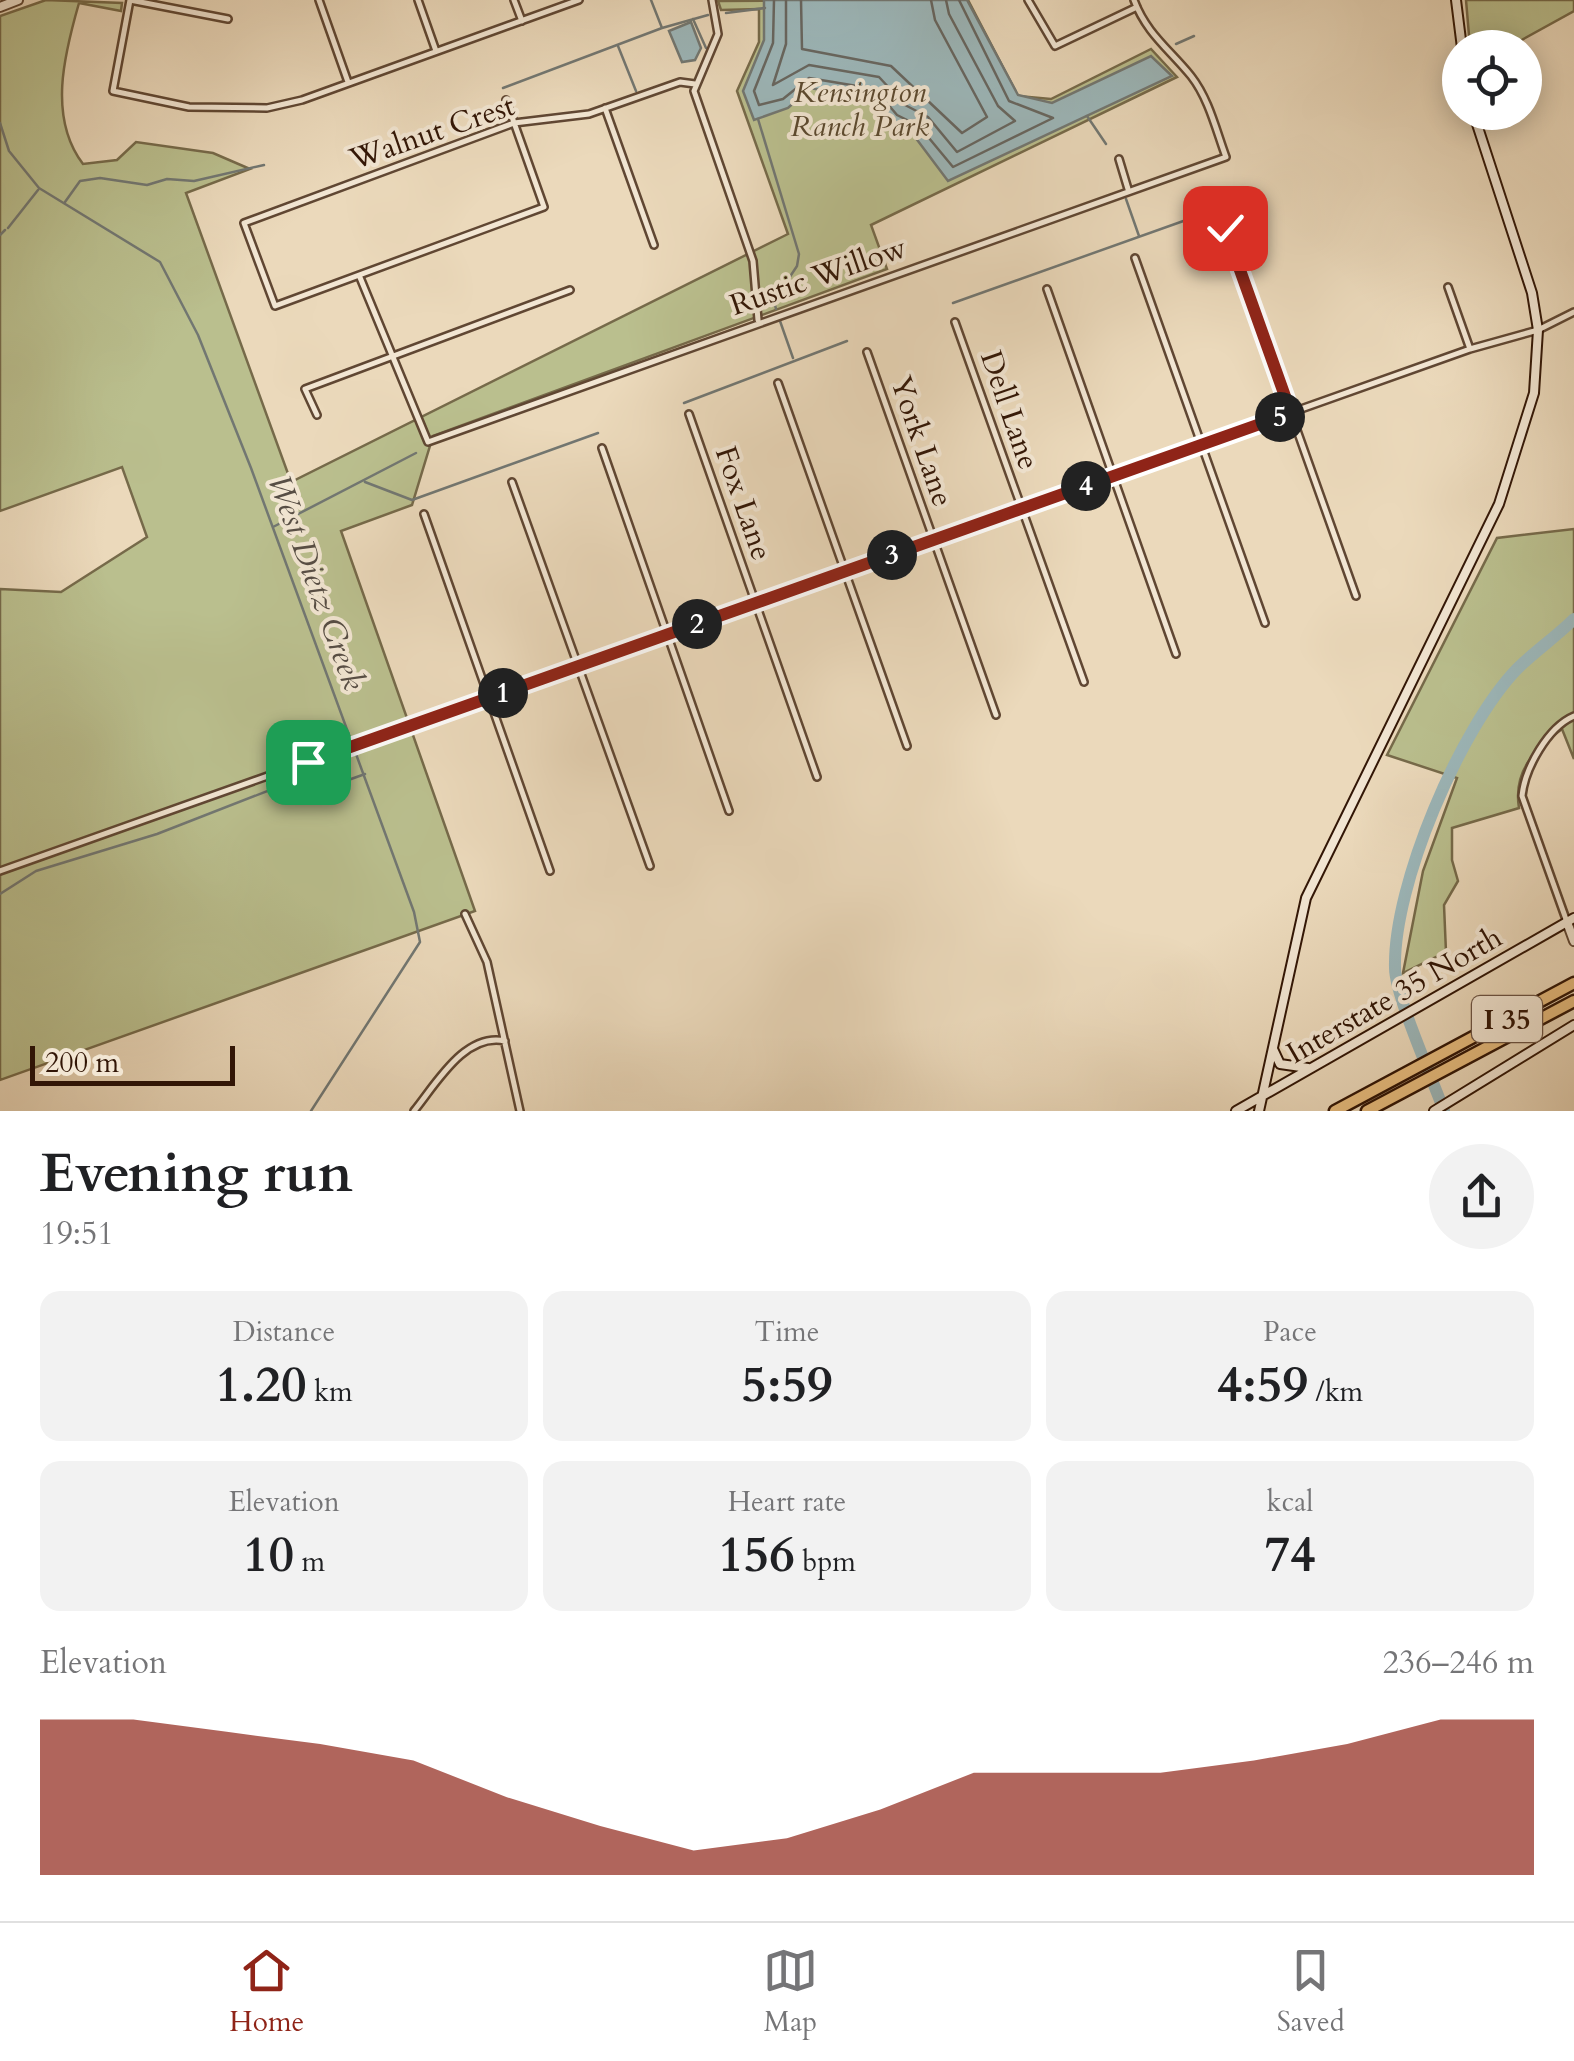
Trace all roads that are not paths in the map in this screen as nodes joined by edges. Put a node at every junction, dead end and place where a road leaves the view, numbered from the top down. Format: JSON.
{"nodes":[{"id":1,"x":18,"y":0,"type":"edge"},
{"id":2,"x":130,"y":0,"type":"edge"},
{"id":3,"x":319,"y":0,"type":"edge"},
{"id":4,"x":418,"y":0,"type":"edge"},
{"id":5,"x":514,"y":0,"type":"edge"},
{"id":6,"x":579,"y":0,"type":"edge"},
{"id":7,"x":712,"y":0,"type":"edge"},
{"id":8,"x":1028,"y":0,"type":"edge"},
{"id":9,"x":1456,"y":0,"type":"edge"},
{"id":10,"x":1135,"y":4,"type":"edge"},
{"id":11,"x":0,"y":6,"type":"edge"},
{"id":12,"x":228,"y":19,"type":"dead end"},
{"id":13,"x":522,"y":20,"type":"junction"},
{"id":14,"x":1460,"y":30,"type":"edge"},
{"id":15,"x":436,"y":52,"type":"junction"},
{"id":16,"x":348,"y":83,"type":"junction"},
{"id":17,"x":696,"y":84,"type":"junction"},
{"id":18,"x":506,"y":100,"type":"dead end"},
{"id":19,"x":605,"y":108,"type":"junction"},
{"id":20,"x":514,"y":123,"type":"junction"},
{"id":21,"x":1479,"y":130,"type":"edge"},
{"id":22,"x":1119,"y":159,"type":"dead end"},
{"id":23,"x":1128,"y":190,"type":"junction"},
{"id":24,"x":1225,"y":228,"type":"dead end"},
{"id":25,"x":654,"y":246,"type":"dead end"},
{"id":26,"x":1135,"y":258,"type":"dead end"},
{"id":27,"x":359,"y":275,"type":"junction"},
{"id":28,"x":1448,"y":287,"type":"dead end"},
{"id":29,"x":1046,"y":289,"type":"dead end"},
{"id":30,"x":570,"y":290,"type":"dead end"},
{"id":31,"x":1574,"y":312,"type":"edge"},
{"id":32,"x":758,"y":321,"type":"junction"},
{"id":33,"x":956,"y":322,"type":"dead end"},
{"id":34,"x":1538,"y":330,"type":"junction"},
{"id":35,"x":1470,"y":349,"type":"junction"},
{"id":36,"x":867,"y":352,"type":"dead end"},
{"id":37,"x":391,"y":357,"type":"junction"},
{"id":38,"x":778,"y":383,"type":"dead end"},
{"id":39,"x":1291,"y":413,"type":"junction"},
{"id":40,"x":689,"y":414,"type":"dead end"},
{"id":41,"x":317,"y":415,"type":"dead end"},
{"id":42,"x":1202,"y":445,"type":"junction"},
{"id":43,"x":602,"y":448,"type":"dead end"},
{"id":44,"x":1113,"y":476,"type":"junction"},
{"id":45,"x":512,"y":482,"type":"dead end"},
{"id":46,"x":1021,"y":509,"type":"junction"},
{"id":47,"x":424,"y":514,"type":"dead end"},
{"id":48,"x":934,"y":540,"type":"junction"},
{"id":49,"x":844,"y":572,"type":"junction"},
{"id":50,"x":1356,"y":596,"type":"dead end"},
{"id":51,"x":756,"y":603,"type":"junction"},
{"id":52,"x":1265,"y":623,"type":"dead end"},
{"id":53,"x":668,"y":634,"type":"junction"},
{"id":54,"x":1176,"y":654,"type":"dead end"},
{"id":55,"x":578,"y":666,"type":"junction"},
{"id":56,"x":1084,"y":682,"type":"dead end"},
{"id":57,"x":489,"y":698,"type":"junction"},
{"id":58,"x":996,"y":715,"type":"dead end"},
{"id":59,"x":1574,"y":716,"type":"edge"},
{"id":60,"x":908,"y":746,"type":"dead end"},
{"id":61,"x":817,"y":777,"type":"dead end"},
{"id":62,"x":729,"y":811,"type":"dead end"},
{"id":63,"x":650,"y":866,"type":"dead end"},
{"id":64,"x":0,"y":871,"type":"edge"},
{"id":65,"x":550,"y":871,"type":"dead end"},
{"id":66,"x":465,"y":914,"type":"dead end"},
{"id":67,"x":1570,"y":920,"type":"edge"},
{"id":68,"x":1574,"y":940,"type":"edge"},
{"id":69,"x":1574,"y":982,"type":"edge"},
{"id":70,"x":1574,"y":1001,"type":"edge"},
{"id":71,"x":1574,"y":1024,"type":"edge"},
{"id":72,"x":506,"y":1041,"type":"junction"},
{"id":73,"x":1272,"y":1041,"type":"junction"},
{"id":74,"x":1312,"y":1067,"type":"junction"},
{"id":75,"x":1260,"y":1097,"type":"junction"},
{"id":76,"x":414,"y":1111,"type":"edge"},
{"id":77,"x":520,"y":1111,"type":"edge"},
{"id":78,"x":1236,"y":1111,"type":"edge"},
{"id":79,"x":1259,"y":1111,"type":"edge"},
{"id":80,"x":1334,"y":1111,"type":"edge"},
{"id":81,"x":1367,"y":1111,"type":"edge"},
{"id":82,"x":1434,"y":1111,"type":"edge"}],
"edges":[{"from":1,"to":11,"type":"main road"},
{"from":2,"to":12,"type":"street"},
{"from":2,"to":16,"type":"street"},
{"from":3,"to":16,"type":"street"},
{"from":4,"to":15,"type":"street"},
{"from":5,"to":13,"type":"street"},
{"from":6,"to":13,"type":"street"},
{"from":7,"to":17,"type":"street"},
{"from":8,"to":10,"type":"street"},
{"from":9,"to":14,"type":"main road"},
{"from":10,"to":23,"type":"street","name":"Rustic Willow"},
{"from":13,"to":15,"type":"street"},
{"from":15,"to":16,"type":"street"},
{"from":17,"to":19,"type":"street","name":"Walnut Crest"},
{"from":17,"to":32,"type":"street"},
{"from":18,"to":20,"type":"street"},
{"from":19,"to":20,"type":"street","name":"Walnut Crest"},
{"from":19,"to":25,"type":"street"},
{"from":20,"to":27,"type":"street"},
{"from":20,"to":27,"type":"street","name":"Walnut Crest"},
{"from":21,"to":34,"type":"main road"},
{"from":22,"to":23,"type":"street"},
{"from":23,"to":32,"type":"street","name":"Rustic Willow"},
{"from":24,"to":39,"type":"street"},
{"from":26,"to":42,"type":"street"},
{"from":27,"to":37,"type":"street"},
{"from":28,"to":35,"type":"street"},
{"from":29,"to":44,"type":"street"},
{"from":30,"to":37,"type":"street"},
{"from":31,"to":34,"type":"street"},
{"from":32,"to":37,"type":"street","name":"Rustic Willow"},
{"from":33,"to":46,"type":"street","name":"Dell Lane"},
{"from":34,"to":35,"type":"street"},
{"from":34,"to":73,"type":"main road"},
{"from":35,"to":39,"type":"street"},
{"from":36,"to":48,"type":"street","name":"York Lane"},
{"from":37,"to":41,"type":"street"},
{"from":38,"to":49,"type":"street"},
{"from":39,"to":42,"type":"street"},
{"from":39,"to":50,"type":"street"},
{"from":40,"to":51,"type":"street","name":"Fox Lane"},
{"from":42,"to":44,"type":"street"},
{"from":42,"to":52,"type":"street"},
{"from":43,"to":53,"type":"street"},
{"from":44,"to":46,"type":"street"},
{"from":44,"to":54,"type":"street"},
{"from":45,"to":55,"type":"street"},
{"from":46,"to":48,"type":"street"},
{"from":46,"to":56,"type":"street","name":"Dell Lane"},
{"from":47,"to":57,"type":"street"},
{"from":48,"to":49,"type":"street"},
{"from":48,"to":58,"type":"street","name":"York Lane"},
{"from":49,"to":51,"type":"street"},
{"from":49,"to":60,"type":"street"},
{"from":51,"to":53,"type":"street"},
{"from":51,"to":61,"type":"street","name":"Fox Lane"},
{"from":53,"to":55,"type":"street"},
{"from":53,"to":62,"type":"street"},
{"from":55,"to":57,"type":"street"},
{"from":55,"to":63,"type":"street"},
{"from":57,"to":64,"type":"street"},
{"from":57,"to":65,"type":"street"},
{"from":59,"to":67,"type":"street"},
{"from":66,"to":72,"type":"street"},
{"from":67,"to":68,"type":"main road"},
{"from":67,"to":74,"type":"main road","name":"Interstate 35 North"},
{"from":69,"to":80,"type":"highway","number":"I 35"},
{"from":70,"to":81,"type":"highway","number":"I 35"},
{"from":71,"to":82,"type":"main road"},
{"from":72,"to":76,"type":"street"},
{"from":72,"to":77,"type":"street"},
{"from":73,"to":74,"type":"main road"},
{"from":73,"to":75,"type":"main road"},
{"from":74,"to":75,"type":"main road","name":"Interstate 35 North"},
{"from":75,"to":78,"type":"main road","name":"Interstate 35 North"},
{"from":75,"to":79,"type":"main road"}]}
